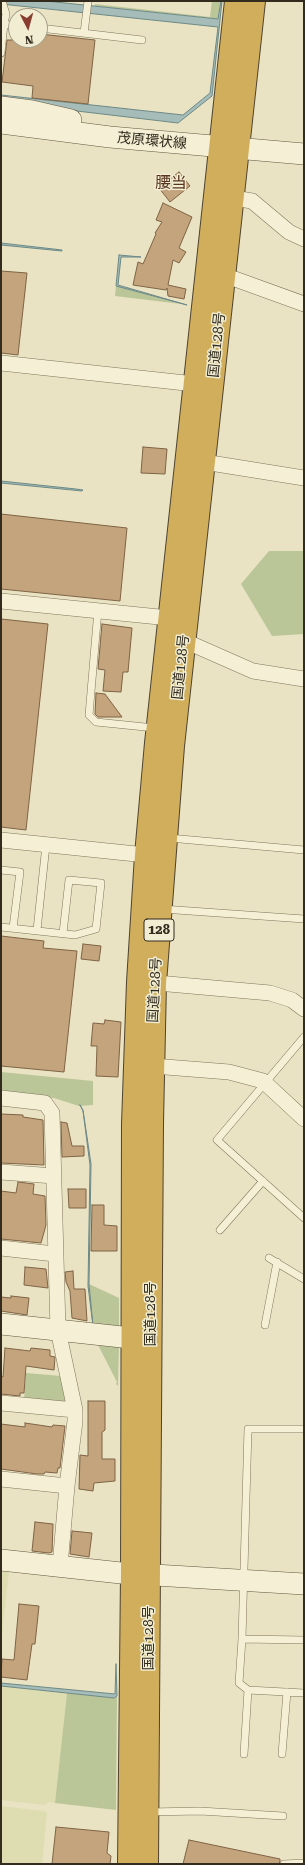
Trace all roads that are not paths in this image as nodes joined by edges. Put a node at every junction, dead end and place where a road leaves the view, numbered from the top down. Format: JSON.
{"nodes":[{"id":1,"x":2,"y":1,"type":"edge"},
{"id":2,"x":88,"y":1,"type":"edge"},
{"id":3,"x":236,"y":1,"type":"edge"},
{"id":4,"x":254,"y":1,"type":"edge"},
{"id":5,"x":4,"y":24,"type":"junction"},
{"id":6,"x":8,"y":25,"type":"edge"},
{"id":7,"x":48,"y":29,"type":"edge"},
{"id":8,"x":84,"y":33,"type":"junction"},
{"id":9,"x":142,"y":40,"type":"dead end"},
{"id":10,"x":1,"y":53,"type":"edge"},
{"id":11,"x":1,"y":107,"type":"edge"},
{"id":12,"x":1,"y":123,"type":"edge"},
{"id":13,"x":1,"y":137,"type":"edge"},
{"id":14,"x":110,"y":137,"type":"junction"},
{"id":15,"x":230,"y":148,"type":"junction"},
{"id":16,"x":304,"y":154,"type":"edge"},
{"id":17,"x":234,"y":198,"type":"junction"},
{"id":18,"x":304,"y":240,"type":"edge"},
{"id":19,"x":225,"y":277,"type":"junction"},
{"id":20,"x":304,"y":304,"type":"edge"},
{"id":21,"x":1,"y":363,"type":"edge"},
{"id":22,"x":204,"y":385,"type":"junction"},
{"id":23,"x":204,"y":462,"type":"junction"},
{"id":24,"x":304,"y":478,"type":"edge"},
{"id":25,"x":1,"y":601,"type":"edge"},
{"id":26,"x":98,"y":610,"type":"junction"},
{"id":27,"x":178,"y":618,"type":"junction"},
{"id":28,"x":175,"y":642,"type":"junction"},
{"id":29,"x":304,"y":680,"type":"edge"},
{"id":30,"x":157,"y":729,"type":"junction"},
{"id":31,"x":165,"y":838,"type":"junction"},
{"id":32,"x":1,"y":840,"type":"edge"},
{"id":33,"x":46,"y":845,"type":"junction"},
{"id":34,"x":304,"y":850,"type":"edge"},
{"id":35,"x":146,"y":855,"type":"junction"},
{"id":36,"x":1,"y":870,"type":"edge"},
{"id":37,"x":160,"y":908,"type":"junction"},
{"id":38,"x":304,"y":918,"type":"edge"},
{"id":39,"x":1,"y":927,"type":"edge"},
{"id":40,"x":13,"y":928,"type":"junction"},
{"id":41,"x":37,"y":930,"type":"junction"},
{"id":42,"x":63,"y":933,"type":"junction"},
{"id":43,"x":146,"y":982,"type":"junction"},
{"id":44,"x":304,"y":1009,"type":"edge"},
{"id":45,"x":304,"y":1037,"type":"edge"},
{"id":46,"x":152,"y":1066,"type":"junction"},
{"id":47,"x":265,"y":1083,"type":"junction"},
{"id":48,"x":1,"y":1098,"type":"edge"},
{"id":49,"x":304,"y":1119,"type":"edge"},
{"id":50,"x":1,"y":1172,"type":"edge"},
{"id":51,"x":54,"y":1176,"type":"junction"},
{"id":52,"x":263,"y":1181,"type":"junction"},
{"id":53,"x":304,"y":1218,"type":"edge"},
{"id":54,"x":220,"y":1230,"type":"dead end"},
{"id":55,"x":1,"y":1248,"type":"edge"},
{"id":56,"x":55,"y":1254,"type":"junction"},
{"id":57,"x":269,"y":1258,"type":"dead end"},
{"id":58,"x":277,"y":1262,"type":"junction"},
{"id":59,"x":304,"y":1279,"type":"edge"},
{"id":60,"x":1,"y":1324,"type":"edge"},
{"id":61,"x":265,"y":1324,"type":"dead end"},
{"id":62,"x":58,"y":1330,"type":"junction"},
{"id":63,"x":142,"y":1339,"type":"junction"},
{"id":64,"x":1,"y":1403,"type":"edge"},
{"id":65,"x":75,"y":1410,"type":"junction"},
{"id":66,"x":304,"y":1429,"type":"edge"},
{"id":67,"x":1,"y":1479,"type":"edge"},
{"id":68,"x":67,"y":1486,"type":"junction"},
{"id":69,"x":1,"y":1560,"type":"edge"},
{"id":70,"x":60,"y":1566,"type":"junction"},
{"id":71,"x":141,"y":1575,"type":"junction"},
{"id":72,"x":242,"y":1582,"type":"junction"},
{"id":73,"x":304,"y":1584,"type":"edge"},
{"id":74,"x":242,"y":1639,"type":"junction"},
{"id":75,"x":304,"y":1640,"type":"edge"},
{"id":76,"x":248,"y":1690,"type":"junction"},
{"id":77,"x":287,"y":1692,"type":"junction"},
{"id":78,"x":304,"y":1693,"type":"edge"},
{"id":79,"x":244,"y":1754,"type":"dead end"},
{"id":80,"x":282,"y":1754,"type":"dead end"},
{"id":81,"x":148,"y":1812,"type":"junction"},
{"id":82,"x":283,"y":1816,"type":"dead end"},
{"id":83,"x":304,"y":1863,"type":"edge"},
{"id":84,"x":129,"y":1864,"type":"edge"},
{"id":85,"x":147,"y":1864,"type":"edge"},
{"id":86,"x":284,"y":1864,"type":"edge"}],
"edges":[{"from":1,"to":5,"type":"lane"},
{"from":2,"to":8,"type":"lane"},
{"from":3,"to":15,"type":"highway","name":"国道128号","number":"128"},
{"from":4,"to":15,"type":"highway","name":"国道128号","number":"128"},
{"from":5,"to":6,"type":"lane"},
{"from":5,"to":10,"type":"lane"},
{"from":7,"to":8,"type":"lane"},
{"from":8,"to":9,"type":"lane"},
{"from":11,"to":14,"type":"main road"},
{"from":12,"to":14,"type":"main road","name":"茂原環状線"},
{"from":13,"to":14,"type":"main road"},
{"from":14,"to":15,"type":"main road","name":"茂原環状線"},
{"from":15,"to":16,"type":"main road","name":"茂原環状線"},
{"from":15,"to":17,"type":"highway","name":"国道128号","number":"128"},
{"from":15,"to":22,"type":"highway","name":"国道128号","number":"128"},
{"from":17,"to":18,"type":"street"},
{"from":17,"to":19,"type":"highway","name":"国道128号","number":"128"},
{"from":19,"to":20,"type":"street"},
{"from":19,"to":22,"type":"highway","name":"国道128号","number":"128"},
{"from":21,"to":22,"type":"street"},
{"from":22,"to":23,"type":"highway","name":"国道128号","number":"128"},
{"from":22,"to":27,"type":"highway","name":"国道128号","number":"128"},
{"from":23,"to":24,"type":"street"},
{"from":23,"to":27,"type":"highway","name":"国道128号","number":"128"},
{"from":25,"to":26,"type":"street"},
{"from":26,"to":27,"type":"street"},
{"from":26,"to":30,"type":"lane"},
{"from":27,"to":28,"type":"highway","name":"国道128号","number":"128"},
{"from":28,"to":29,"type":"street"},
{"from":28,"to":30,"type":"highway","name":"国道128号","number":"128"},
{"from":28,"to":31,"type":"highway","name":"国道128号","number":"128"},
{"from":30,"to":35,"type":"highway","name":"国道128号","number":"128"},
{"from":31,"to":34,"type":"lane"},
{"from":31,"to":37,"type":"highway","name":"国道128号","number":"128"},
{"from":32,"to":33,"type":"street"},
{"from":33,"to":35,"type":"street"},
{"from":33,"to":41,"type":"lane"},
{"from":35,"to":43,"type":"highway","name":"国道128号","number":"128"},
{"from":36,"to":40,"type":"lane"},
{"from":37,"to":38,"type":"lane"},
{"from":37,"to":43,"type":"highway","name":"国道128号","number":"128"},
{"from":39,"to":40,"type":"lane"},
{"from":40,"to":41,"type":"lane"},
{"from":41,"to":42,"type":"lane"},
{"from":42,"to":42,"type":"lane"},
{"from":43,"to":44,"type":"street"},
{"from":43,"to":46,"type":"highway","name":"国道128号","number":"128"},
{"from":43,"to":63,"type":"highway","name":"国道128号","number":"128"},
{"from":45,"to":47,"type":"lane"},
{"from":46,"to":47,"type":"street"},
{"from":46,"to":63,"type":"highway","name":"国道128号","number":"128"},
{"from":47,"to":49,"type":"street"},
{"from":47,"to":52,"type":"lane"},
{"from":48,"to":51,"type":"street"},
{"from":50,"to":51,"type":"street"},
{"from":51,"to":56,"type":"street"},
{"from":52,"to":53,"type":"lane"},
{"from":52,"to":54,"type":"lane"},
{"from":55,"to":56,"type":"street"},
{"from":56,"to":62,"type":"street"},
{"from":57,"to":58,"type":"lane"},
{"from":58,"to":59,"type":"lane"},
{"from":58,"to":61,"type":"lane"},
{"from":60,"to":62,"type":"main road"},
{"from":62,"to":63,"type":"main road"},
{"from":62,"to":65,"type":"street"},
{"from":63,"to":71,"type":"highway","name":"国道128号","number":"128"},
{"from":64,"to":65,"type":"street"},
{"from":65,"to":68,"type":"street"},
{"from":66,"to":72,"type":"lane"},
{"from":67,"to":68,"type":"street"},
{"from":68,"to":70,"type":"street"},
{"from":69,"to":70,"type":"main road"},
{"from":70,"to":71,"type":"main road"},
{"from":71,"to":72,"type":"main road"},
{"from":71,"to":81,"type":"highway","name":"国道128号","number":"128"},
{"from":71,"to":84,"type":"highway","name":"国道128号","number":"128"},
{"from":72,"to":73,"type":"main road"},
{"from":72,"to":74,"type":"lane"},
{"from":74,"to":75,"type":"lane"},
{"from":74,"to":76,"type":"lane"},
{"from":76,"to":77,"type":"lane"},
{"from":76,"to":79,"type":"lane"},
{"from":77,"to":78,"type":"lane"},
{"from":77,"to":80,"type":"lane"},
{"from":81,"to":82,"type":"lane"},
{"from":81,"to":85,"type":"highway","name":"国道128号","number":"128"},
{"from":83,"to":86,"type":"lane"}]}
